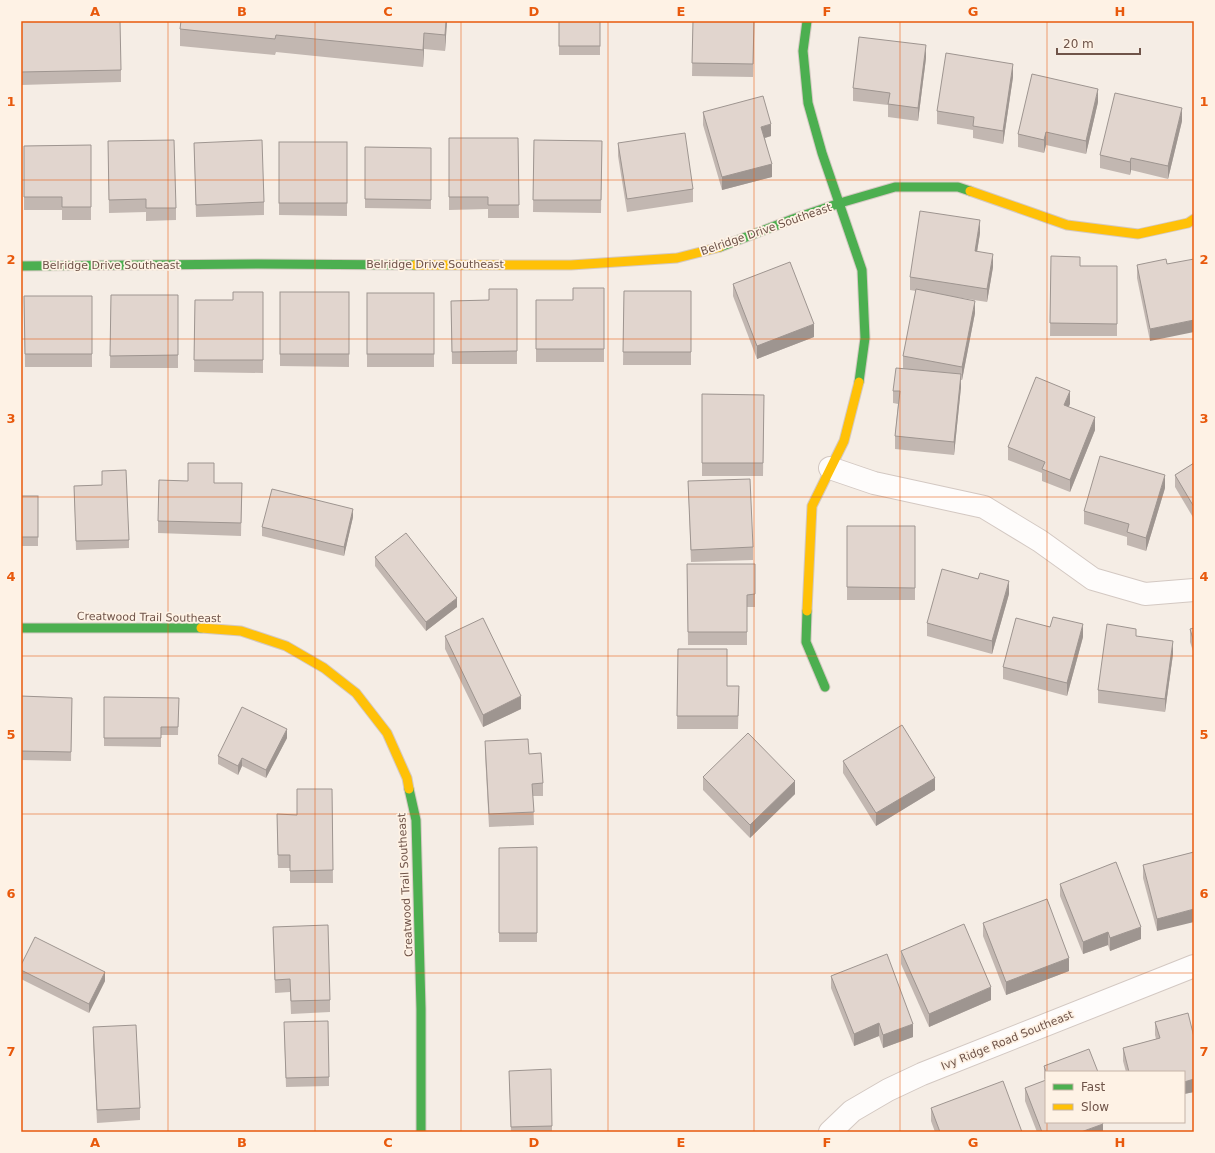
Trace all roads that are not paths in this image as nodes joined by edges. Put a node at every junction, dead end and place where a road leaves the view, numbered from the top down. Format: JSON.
{"nodes":[{"id":1,"x":807,"y":21,"type":"edge"},
{"id":2,"x":840,"y":203,"type":"junction"},
{"id":3,"x":1194,"y":219,"type":"edge"},
{"id":4,"x":21,"y":266,"type":"edge"},
{"id":5,"x":830,"y":468,"type":"junction"},
{"id":6,"x":1194,"y":590,"type":"edge"},
{"id":7,"x":21,"y":628,"type":"edge"},
{"id":8,"x":825,"y":687,"type":"dead end"},
{"id":9,"x":1194,"y":966,"type":"edge"},
{"id":10,"x":421,"y":1132,"type":"edge"},
{"id":11,"x":830,"y":1132,"type":"edge"}],
"edges":[{"from":1,"to":2,"type":"street","name":"Belridge Drive Southeast"},
{"from":2,"to":3,"type":"street","name":"Belridge Drive Southeast"},
{"from":2,"to":4,"type":"street","name":"Belridge Drive Southeast"},
{"from":2,"to":5,"type":"street","name":"Belridge Drive Southeast"},
{"from":5,"to":6,"type":"street"},
{"from":5,"to":8,"type":"street","name":"Belridge Drive Southeast"},
{"from":7,"to":10,"type":"street","name":"Creatwood Trail Southeast"},
{"from":9,"to":11,"type":"street","name":"Ivy Ridge Road Southeast"}]}
